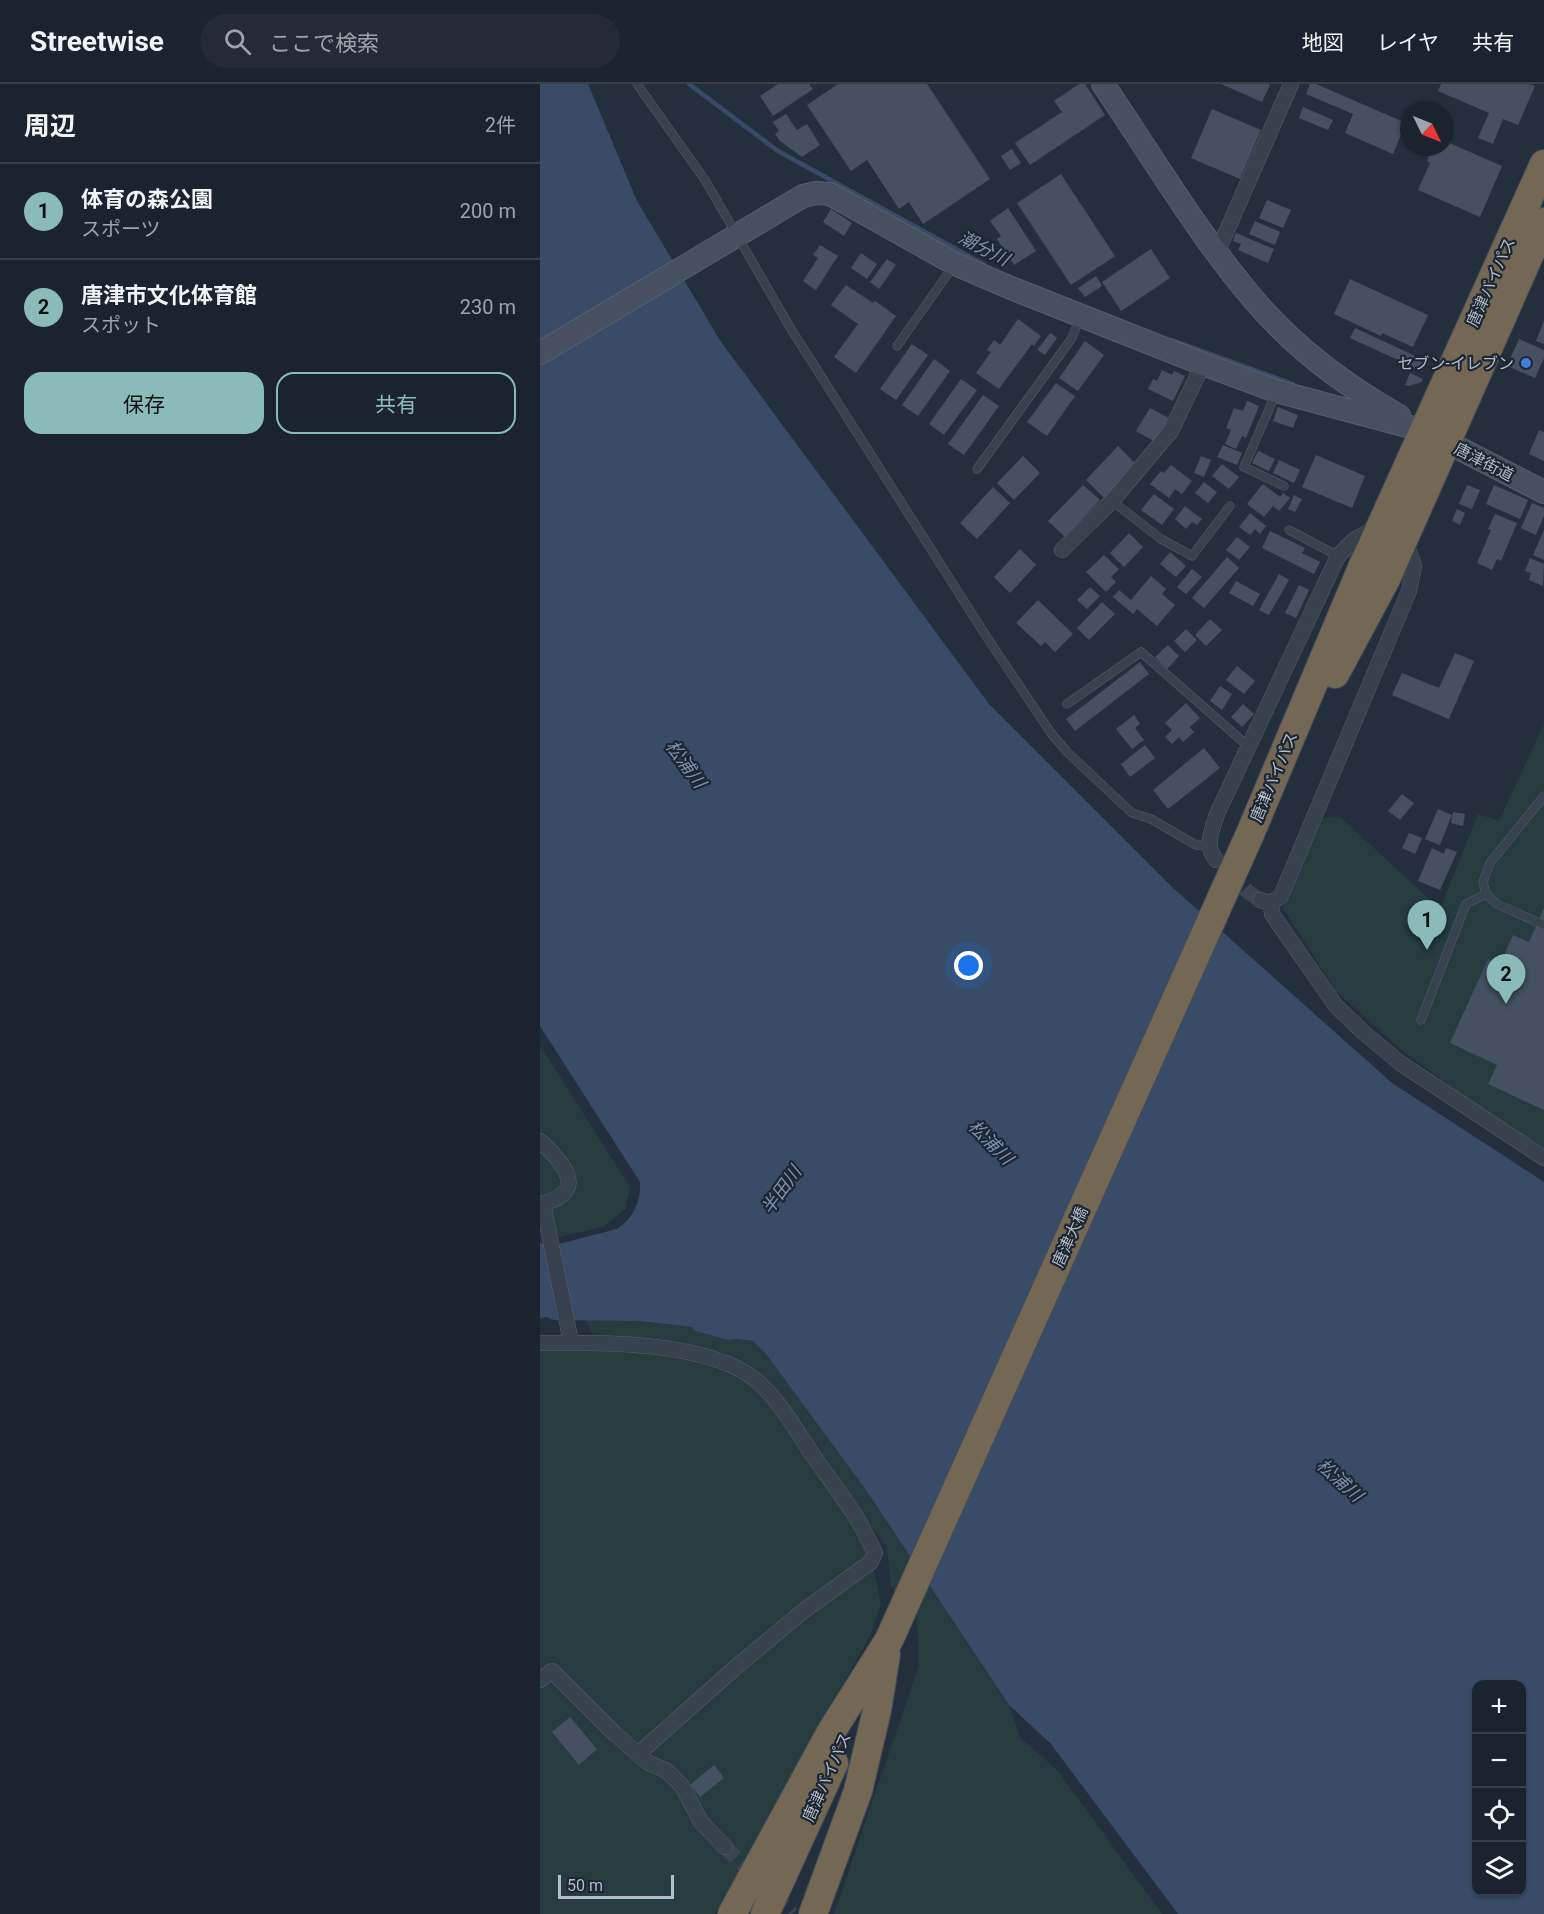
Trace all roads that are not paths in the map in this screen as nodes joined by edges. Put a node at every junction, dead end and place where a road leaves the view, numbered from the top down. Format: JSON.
{"nodes":[{"id":1,"x":637,"y":84,"type":"edge"},
{"id":2,"x":1103,"y":84,"type":"edge"},
{"id":3,"x":1291,"y":84,"type":"edge"},
{"id":4,"x":1544,"y":164,"type":"edge"},
{"id":5,"x":1544,"y":222,"type":"edge"},
{"id":6,"x":733,"y":239,"type":"junction"},
{"id":7,"x":1217,"y":253,"type":"junction"},
{"id":8,"x":955,"y":264,"type":"junction"},
{"id":9,"x":1081,"y":316,"type":"junction"},
{"id":10,"x":897,"y":346,"type":"dead end"},
{"id":11,"x":540,"y":353,"type":"edge"},
{"id":12,"x":1203,"y":364,"type":"junction"},
{"id":13,"x":1276,"y":391,"type":"junction"},
{"id":14,"x":1436,"y":437,"type":"junction"},
{"id":15,"x":977,"y":469,"type":"dead end"},
{"id":16,"x":1284,"y":486,"type":"dead end"},
{"id":17,"x":1544,"y":492,"type":"edge"},
{"id":18,"x":1112,"y":501,"type":"junction"},
{"id":19,"x":1230,"y":506,"type":"dead end"},
{"id":20,"x":1289,"y":530,"type":"dead end"},
{"id":21,"x":1393,"y":531,"type":"junction"},
{"id":22,"x":1062,"y":550,"type":"dead end"},
{"id":23,"x":1338,"y":556,"type":"junction"},
{"id":24,"x":1067,"y":704,"type":"dead end"},
{"id":25,"x":1249,"y":747,"type":"junction"},
{"id":26,"x":1544,"y":796,"type":"edge"},
{"id":27,"x":1250,"y":834,"type":"joint"},
{"id":28,"x":1209,"y":845,"type":"junction"},
{"id":29,"x":1216,"y":860,"type":"tunnel mouth"},
{"id":30,"x":1486,"y":894,"type":"junction"},
{"id":31,"x":1544,"y":925,"type":"edge"},
{"id":32,"x":1421,"y":1020,"type":"dead end"},
{"id":33,"x":540,"y":1142,"type":"edge"},
{"id":34,"x":1544,"y":1158,"type":"edge"},
{"id":35,"x":541,"y":1204,"type":"edge"},
{"id":36,"x":571,"y":1342,"type":"junction"},
{"id":37,"x":540,"y":1343,"type":"edge"},
{"id":38,"x":889,"y":1640,"type":"junction"},
{"id":39,"x":540,"y":1680,"type":"edge"},
{"id":40,"x":638,"y":1754,"type":"junction"},
{"id":41,"x":725,"y":1847,"type":"tunnel mouth"},
{"id":42,"x":732,"y":1914,"type":"edge"},
{"id":43,"x":765,"y":1914,"type":"edge"},
{"id":44,"x":813,"y":1914,"type":"edge"}],
"edges":[{"from":1,"to":6,"type":"lane"},
{"from":2,"to":7,"type":"street"},
{"from":3,"to":7,"type":"street"},
{"from":4,"to":14,"type":"highway","name":"唐津バイパス"},
{"from":5,"to":14,"type":"highway","name":"唐津バイパス"},
{"from":6,"to":8,"type":"street"},
{"from":6,"to":11,"type":"street"},
{"from":6,"to":28,"type":"lane"},
{"from":7,"to":14,"type":"street"},
{"from":8,"to":9,"type":"street"},
{"from":8,"to":10,"type":"lane"},
{"from":9,"to":12,"type":"street"},
{"from":9,"to":15,"type":"lane"},
{"from":12,"to":13,"type":"street"},
{"from":12,"to":18,"type":"street"},
{"from":13,"to":14,"type":"street"},
{"from":13,"to":16,"type":"lane"},
{"from":14,"to":17,"type":"street","name":"唐津街道"},
{"from":14,"to":21,"type":"highway","name":"唐津バイパス"},
{"from":18,"to":19,"type":"lane"},
{"from":18,"to":22,"type":"street"},
{"from":20,"to":23,"type":"lane"},
{"from":21,"to":23,"type":"street"},
{"from":21,"to":27,"type":"highway","name":"唐津バイパス"},
{"from":21,"to":34,"type":"street"},
{"from":23,"to":25,"type":"street"},
{"from":24,"to":25,"type":"lane"},
{"from":25,"to":28,"type":"street"},
{"from":26,"to":30,"type":"lane"},
{"from":27,"to":38,"type":"highway","name":"唐津大橋","bridge":true},
{"from":28,"to":29,"type":"street"},
{"from":30,"to":31,"type":"lane"},
{"from":30,"to":32,"type":"lane"},
{"from":33,"to":35,"type":"street"},
{"from":35,"to":36,"type":"street"},
{"from":36,"to":37,"type":"street"},
{"from":36,"to":40,"type":"street"},
{"from":38,"to":42,"type":"highway"},
{"from":38,"to":43,"type":"highway","name":"唐津バイパス"},
{"from":38,"to":44,"type":"highway"},
{"from":39,"to":40,"type":"street"},
{"from":40,"to":41,"type":"street"}]}
